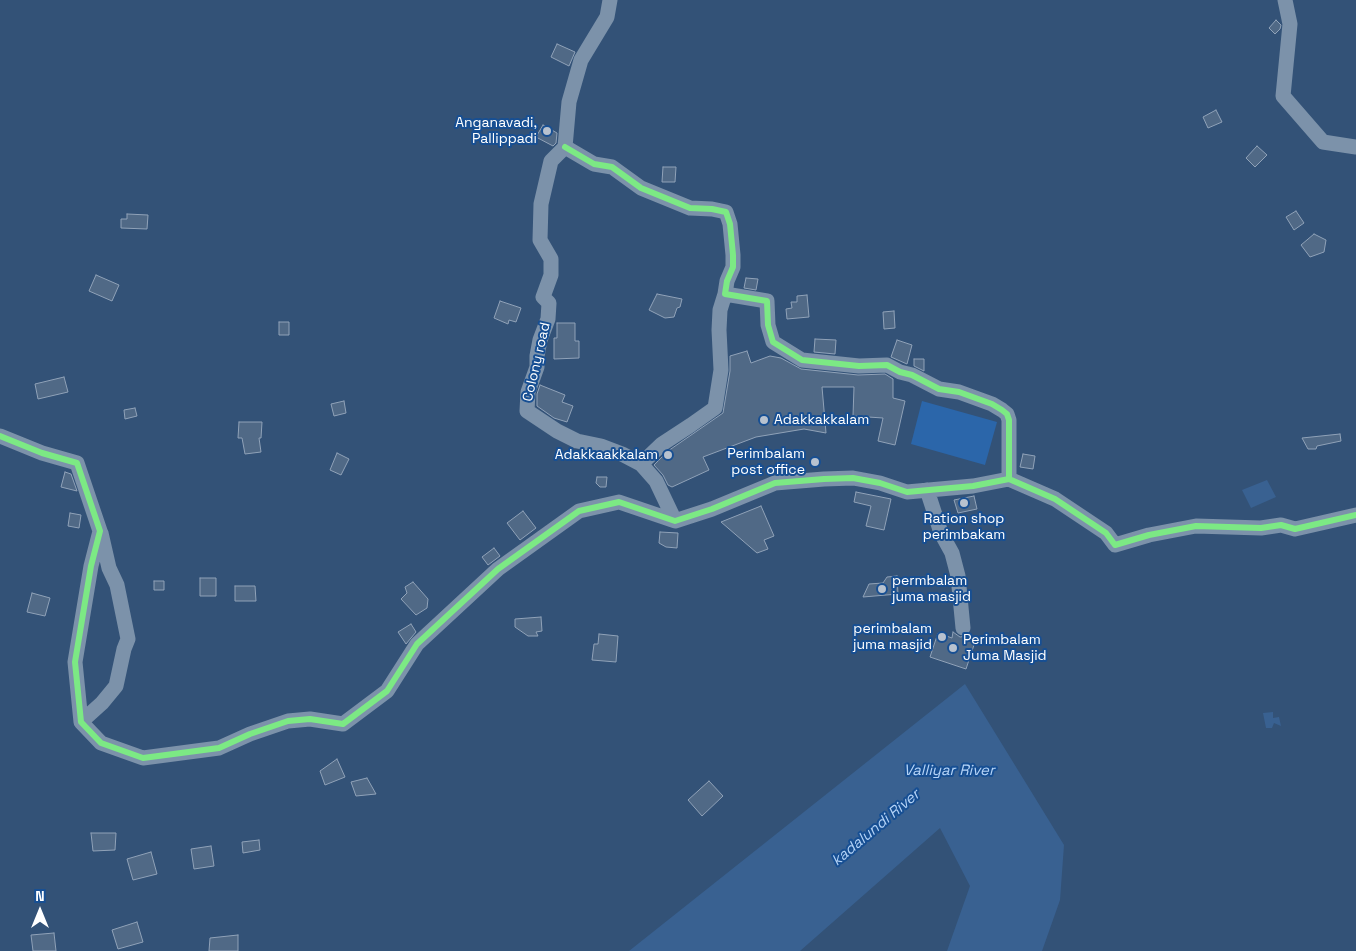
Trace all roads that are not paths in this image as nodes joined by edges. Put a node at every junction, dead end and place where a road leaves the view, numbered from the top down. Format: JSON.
{"nodes":[{"id":1,"x":610,"y":0,"type":"edge"},
{"id":2,"x":1285,"y":0,"type":"edge"},
{"id":3,"x":565,"y":147,"type":"junction"},
{"id":4,"x":1356,"y":147,"type":"edge"},
{"id":5,"x":725,"y":294,"type":"junction"},
{"id":6,"x":0,"y":436,"type":"edge"},
{"id":7,"x":641,"y":464,"type":"junction"},
{"id":8,"x":1009,"y":480,"type":"junction"},
{"id":9,"x":927,"y":490,"type":"junction"},
{"id":10,"x":1356,"y":515,"type":"edge"},
{"id":11,"x":675,"y":521,"type":"junction"},
{"id":12,"x":100,"y":530,"type":"junction"},
{"id":13,"x":963,"y":628,"type":"dead end"},
{"id":14,"x":81,"y":722,"type":"junction"}],
"edges":[{"from":1,"to":3,"type":"street"},
{"from":2,"to":4,"type":"street"},
{"from":3,"to":5,"type":"street"},
{"from":3,"to":7,"type":"street","name":"Colony road"},
{"from":5,"to":7,"type":"street"},
{"from":5,"to":8,"type":"street"},
{"from":6,"to":12,"type":"street"},
{"from":7,"to":11,"type":"street"},
{"from":8,"to":9,"type":"street"},
{"from":8,"to":10,"type":"street"},
{"from":9,"to":11,"type":"street"},
{"from":9,"to":13,"type":"street"},
{"from":11,"to":14,"type":"street"},
{"from":12,"to":14,"type":"street"},
{"from":12,"to":14,"type":"street"}]}
